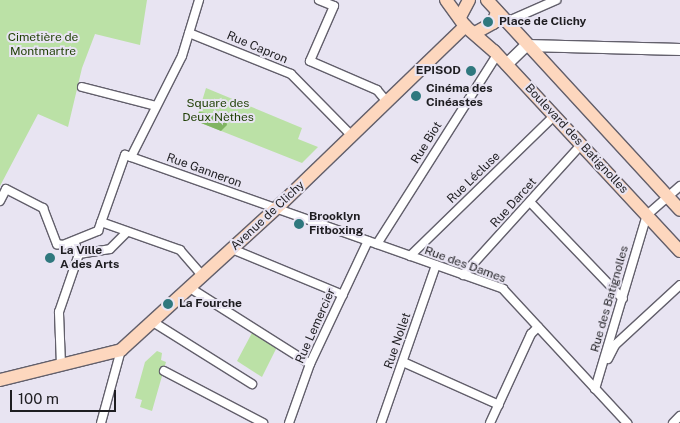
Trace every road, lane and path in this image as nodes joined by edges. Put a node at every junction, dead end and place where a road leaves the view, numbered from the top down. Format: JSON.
{"nodes":[{"id":1,"x":199,"y":0,"type":"edge"},
{"id":2,"x":319,"y":0,"type":"edge"},
{"id":3,"x":446,"y":0,"type":"edge"},
{"id":4,"x":469,"y":0,"type":"edge"},
{"id":5,"x":556,"y":0,"type":"edge"},
{"id":6,"x":491,"y":3,"type":"edge"},
{"id":7,"x":506,"y":22,"type":"junction"},
{"id":8,"x":467,"y":26,"type":"junction"},
{"id":9,"x":189,"y":33,"type":"junction"},
{"id":10,"x":526,"y":45,"type":"junction"},
{"id":11,"x":680,"y":49,"type":"edge"},
{"id":12,"x":501,"y":59,"type":"junction"},
{"id":13,"x":82,"y":87,"type":"dead end"},
{"id":14,"x":388,"y":102,"type":"junction"},
{"id":15,"x":156,"y":106,"type":"junction"},
{"id":16,"x":554,"y":116,"type":"junction"},
{"id":17,"x":352,"y":136,"type":"junction"},
{"id":18,"x":581,"y":145,"type":"junction"},
{"id":19,"x":128,"y":156,"type":"junction"},
{"id":20,"x":680,"y":186,"type":"edge"},
{"id":21,"x":667,"y":196,"type":"junction"},
{"id":22,"x":0,"y":201,"type":"edge"},
{"id":23,"x":530,"y":202,"type":"junction"},
{"id":24,"x":276,"y":209,"type":"junction"},
{"id":25,"x":680,"y":210,"type":"edge"},
{"id":26,"x":647,"y":215,"type":"junction"},
{"id":27,"x":101,"y":222,"type":"junction"},
{"id":28,"x":127,"y":232,"type":"junction"},
{"id":29,"x":74,"y":241,"type":"junction"},
{"id":30,"x":368,"y":241,"type":"junction"},
{"id":31,"x":377,"y":244,"type":"junction"},
{"id":32,"x":232,"y":249,"type":"junction"},
{"id":33,"x":680,"y":251,"type":"edge"},
{"id":34,"x":79,"y":254,"type":"junction"},
{"id":35,"x":410,"y":256,"type":"junction"},
{"id":36,"x":436,"y":265,"type":"junction"},
{"id":37,"x":463,"y":275,"type":"junction"},
{"id":38,"x":203,"y":276,"type":"junction"},
{"id":39,"x":680,"y":285,"type":"edge"},
{"id":40,"x":190,"y":288,"type":"junction"},
{"id":41,"x":343,"y":294,"type":"junction"},
{"id":42,"x":623,"y":299,"type":"junction"},
{"id":43,"x":153,"y":322,"type":"junction"},
{"id":44,"x":538,"y":327,"type":"junction"},
{"id":45,"x":121,"y":350,"type":"junction"},
{"id":46,"x":403,"y":362,"type":"junction"},
{"id":47,"x":310,"y":364,"type":"junction"},
{"id":48,"x":61,"y":365,"type":"junction"},
{"id":49,"x":164,"y":371,"type":"dead end"},
{"id":50,"x":0,"y":380,"type":"edge"},
{"id":51,"x":252,"y":384,"type":"dead end"},
{"id":52,"x":596,"y":385,"type":"junction"},
{"id":53,"x":499,"y":404,"type":"junction"},
{"id":54,"x":680,"y":416,"type":"edge"},
{"id":55,"x":101,"y":423,"type":"edge"},
{"id":56,"x":263,"y":423,"type":"edge"},
{"id":57,"x":289,"y":423,"type":"edge"},
{"id":58,"x":381,"y":423,"type":"edge"},
{"id":59,"x":490,"y":423,"type":"edge"},
{"id":60,"x":627,"y":423,"type":"edge"},
{"id":61,"x":672,"y":423,"type":"edge"}],
"edges":[{"from":1,"to":9,"type":"street"},
{"from":2,"to":14,"type":"street"},
{"from":3,"to":8,"type":"main road"},
{"from":4,"to":8,"type":"main road"},
{"from":5,"to":7,"type":"street"},
{"from":6,"to":7,"type":"main road"},
{"from":6,"to":8,"type":"main road"},
{"from":7,"to":10,"type":"main road"},
{"from":8,"to":12,"type":"main road"},
{"from":8,"to":14,"type":"main road","name":"Avenue de Clichy"},
{"from":9,"to":15,"type":"street"},
{"from":9,"to":17,"type":"street","name":"Rue Capron"},
{"from":10,"to":11,"type":"main road"},
{"from":10,"to":12,"type":"main road"},
{"from":10,"to":21,"type":"main road"},
{"from":12,"to":16,"type":"main road","name":"Boulevard des Batignolles"},
{"from":12,"to":31,"type":"street","name":"Rue Biot"},
{"from":13,"to":15,"type":"street"},
{"from":14,"to":17,"type":"main road","name":"Avenue de Clichy"},
{"from":15,"to":19,"type":"street"},
{"from":16,"to":18,"type":"main road","name":"Boulevard des Batignolles"},
{"from":16,"to":35,"type":"street","name":"Rue Lécluse"},
{"from":17,"to":24,"type":"main road","name":"Avenue de Clichy"},
{"from":18,"to":23,"type":"street","name":"Rue Darcet"},
{"from":18,"to":26,"type":"main road","name":"Boulevard des Batignolles"},
{"from":19,"to":24,"type":"street","name":"Rue Ganneron"},
{"from":19,"to":27,"type":"street"},
{"from":20,"to":21,"type":"street"},
{"from":21,"to":25,"type":"main road"},
{"from":21,"to":26,"type":"street"},
{"from":22,"to":29,"type":"street"},
{"from":23,"to":37,"type":"street","name":"Rue Darcet"},
{"from":23,"to":42,"type":"street"},
{"from":24,"to":30,"type":"street","name":"Rue des Dames"},
{"from":24,"to":32,"type":"main road","name":"Avenue de Clichy"},
{"from":26,"to":33,"type":"main road","name":"Boulevard des Batignolles"},
{"from":26,"to":42,"type":"street","name":"Rue des Batignolles"},
{"from":27,"to":28,"type":"street"},
{"from":27,"to":29,"type":"street"},
{"from":28,"to":34,"type":"street"},
{"from":28,"to":38,"type":"street"},
{"from":29,"to":34,"type":"street"},
{"from":30,"to":31,"type":"street","name":"Rue des Dames"},
{"from":30,"to":41,"type":"street","name":"Rue Lemercier"},
{"from":31,"to":35,"type":"street","name":"Rue des Dames"},
{"from":32,"to":38,"type":"main road","name":"Avenue de Clichy"},
{"from":32,"to":41,"type":"street"},
{"from":34,"to":48,"type":"street"},
{"from":35,"to":36,"type":"street","name":"Rue des Dames"},
{"from":36,"to":37,"type":"street","name":"Rue des Dames"},
{"from":36,"to":46,"type":"street","name":"Rue Nollet"},
{"from":37,"to":44,"type":"street","name":"Rue des Dames"},
{"from":38,"to":40,"type":"main road","name":"Avenue de Clichy"},
{"from":39,"to":52,"type":"street"},
{"from":40,"to":43,"type":"main road","name":"Avenue de Clichy"},
{"from":40,"to":47,"type":"street"},
{"from":41,"to":47,"type":"street","name":"Rue Lemercier"},
{"from":42,"to":52,"type":"street","name":"Rue des Batignolles"},
{"from":43,"to":45,"type":"main road","name":"Avenue de Clichy"},
{"from":43,"to":51,"type":"street"},
{"from":44,"to":52,"type":"street","name":"Rue des Dames"},
{"from":44,"to":53,"type":"street"},
{"from":45,"to":48,"type":"main road"},
{"from":45,"to":55,"type":"street"},
{"from":46,"to":53,"type":"street"},
{"from":46,"to":58,"type":"street","name":"Rue Nollet"},
{"from":47,"to":57,"type":"street","name":"Rue Lemercier"},
{"from":48,"to":50,"type":"main road"},
{"from":49,"to":56,"type":"street"},
{"from":52,"to":60,"type":"street","name":"Rue des Dames"},
{"from":53,"to":59,"type":"street"},
{"from":54,"to":61,"type":"street"}]}
